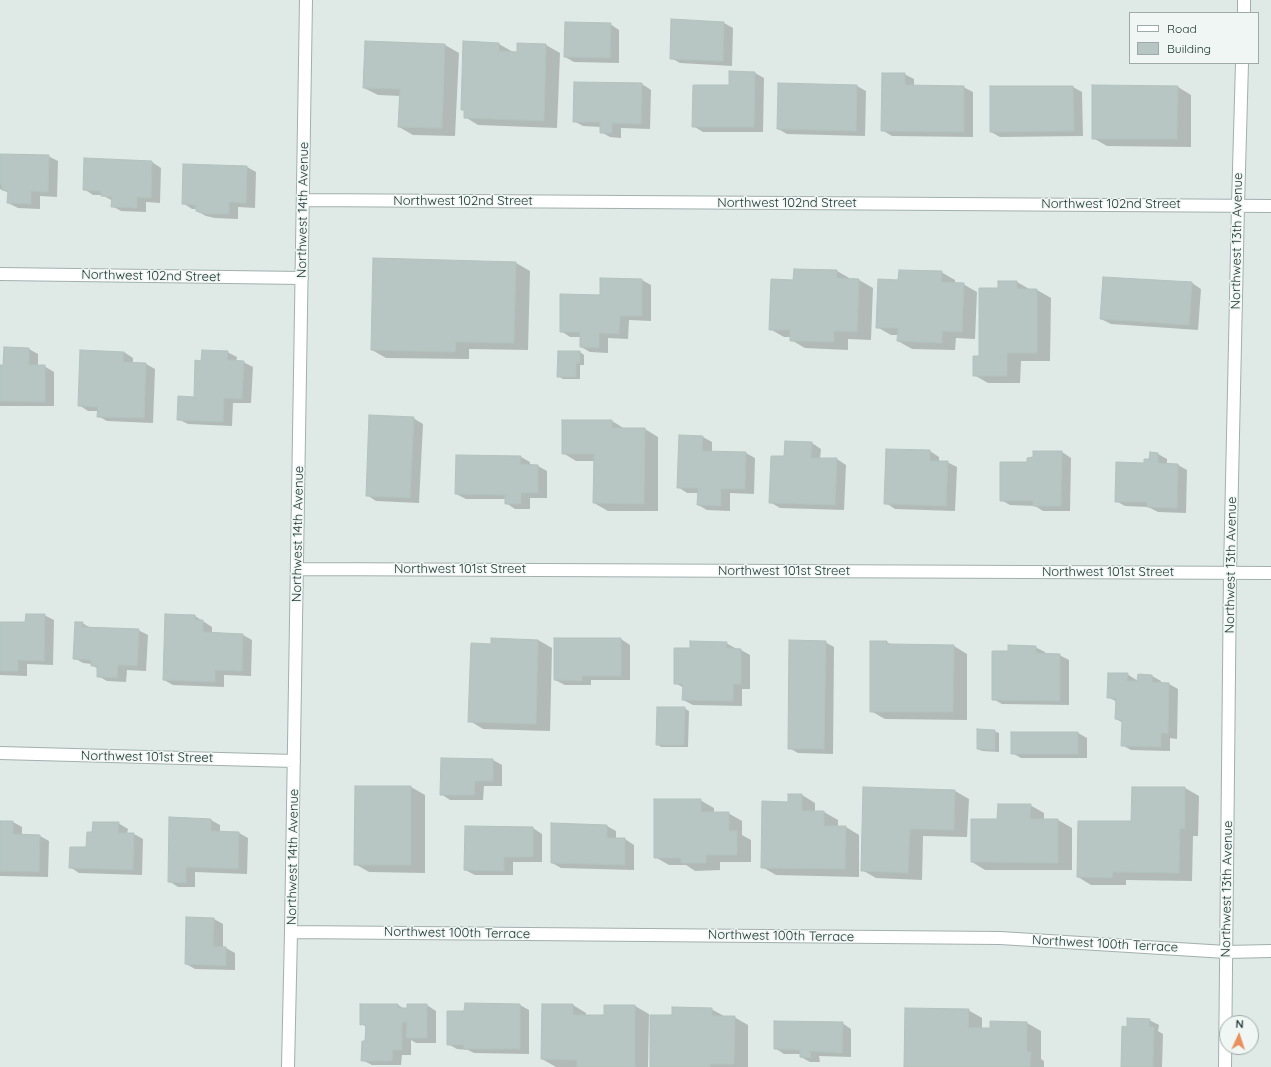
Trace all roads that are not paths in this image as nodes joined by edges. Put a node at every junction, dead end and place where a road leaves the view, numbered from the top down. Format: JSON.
{"nodes":[{"id":1,"x":306,"y":0,"type":"edge"},
{"id":2,"x":1244,"y":0,"type":"edge"},
{"id":3,"x":1244,"y":12,"type":"edge"},
{"id":4,"x":1242,"y":64,"type":"edge"},
{"id":5,"x":303,"y":200,"type":"junction"},
{"id":6,"x":1238,"y":205,"type":"junction"},
{"id":7,"x":1271,"y":206,"type":"edge"},
{"id":8,"x":0,"y":274,"type":"edge"},
{"id":9,"x":302,"y":278,"type":"junction"},
{"id":10,"x":297,"y":569,"type":"junction"},
{"id":11,"x":1230,"y":573,"type":"junction"},
{"id":12,"x":1271,"y":573,"type":"edge"},
{"id":13,"x":0,"y":753,"type":"edge"},
{"id":14,"x":294,"y":761,"type":"junction"},
{"id":15,"x":292,"y":932,"type":"junction"},
{"id":16,"x":1271,"y":951,"type":"edge"},
{"id":17,"x":1226,"y":952,"type":"junction"},
{"id":18,"x":288,"y":1067,"type":"edge"},
{"id":19,"x":1225,"y":1067,"type":"edge"}],
"edges":[{"from":1,"to":5,"type":"street","name":"Northwest 14th Avenue"},
{"from":2,"to":3,"type":"street"},
{"from":4,"to":6,"type":"street","name":"Northwest 13th Avenue"},
{"from":5,"to":6,"type":"street","name":"Northwest 102nd Street"},
{"from":5,"to":9,"type":"street","name":"Northwest 14th Avenue"},
{"from":6,"to":7,"type":"street","name":"Northwest 102nd Street"},
{"from":6,"to":11,"type":"street","name":"Northwest 13th Avenue"},
{"from":8,"to":9,"type":"street","name":"Northwest 102nd Street"},
{"from":9,"to":10,"type":"street","name":"Northwest 14th Avenue"},
{"from":10,"to":11,"type":"street","name":"Northwest 101st Street"},
{"from":10,"to":14,"type":"street","name":"Northwest 14th Avenue"},
{"from":11,"to":12,"type":"street","name":"Northwest 101st Street"},
{"from":11,"to":17,"type":"street","name":"Northwest 13th Avenue"},
{"from":13,"to":14,"type":"street","name":"Northwest 101st Street"},
{"from":14,"to":15,"type":"street","name":"Northwest 14th Avenue"},
{"from":15,"to":17,"type":"street","name":"Northwest 100th Terrace"},
{"from":15,"to":18,"type":"street","name":"Northwest 14th Avenue"},
{"from":16,"to":17,"type":"street","name":"Northwest 100th Terrace"},
{"from":17,"to":19,"type":"street","name":"Northwest 13th Avenue"}]}
